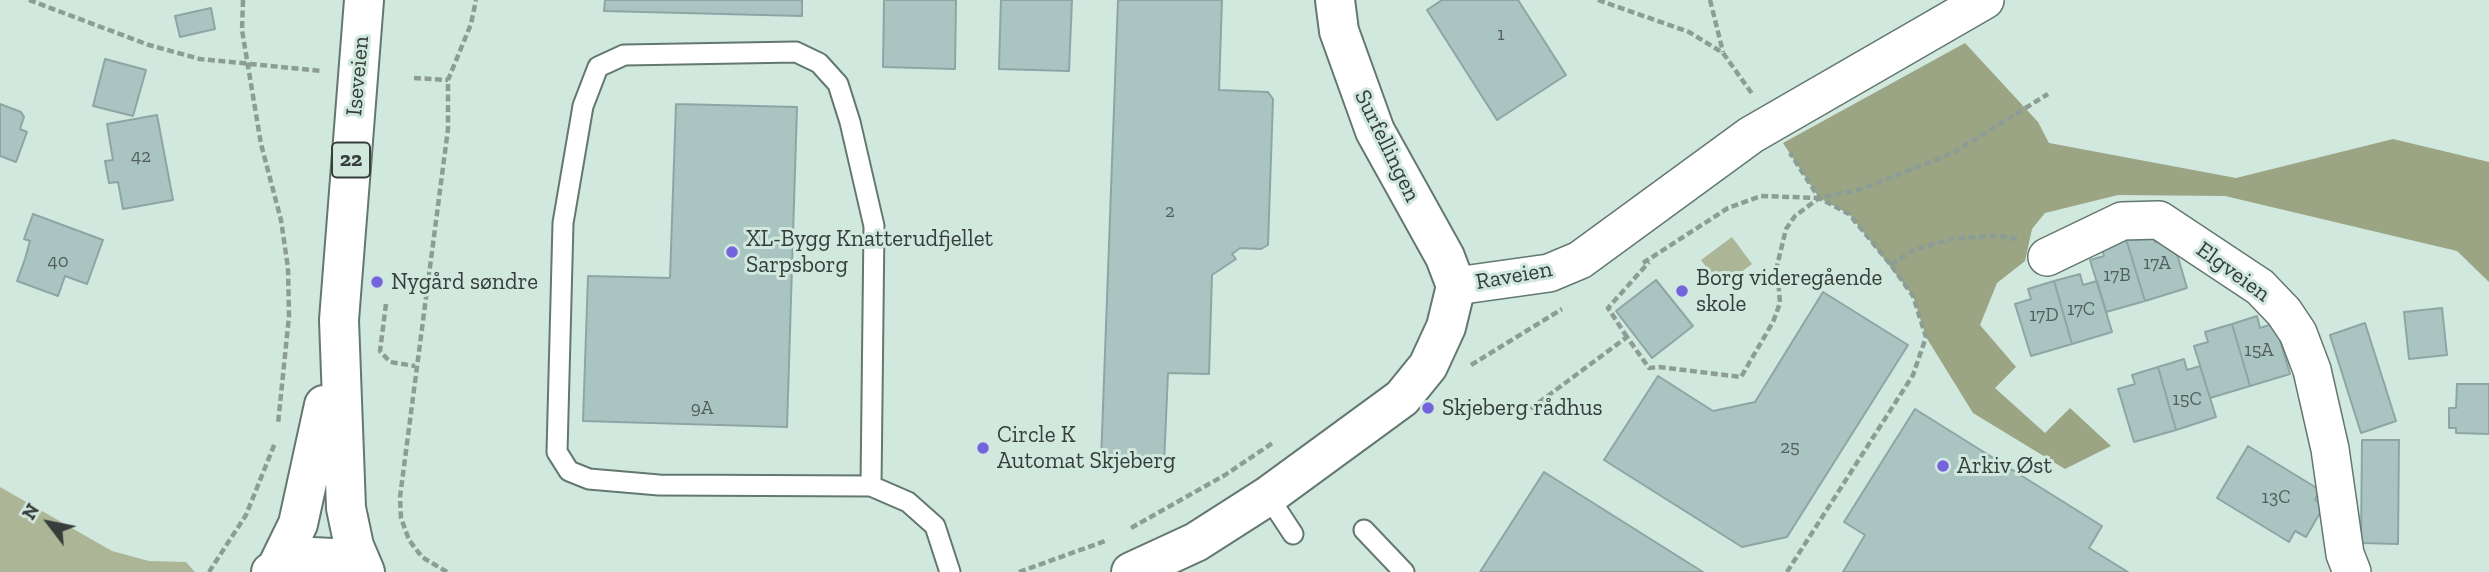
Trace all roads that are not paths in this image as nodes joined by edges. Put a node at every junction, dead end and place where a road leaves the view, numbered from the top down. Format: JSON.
{"nodes":[{"id":1,"x":365,"y":0,"type":"edge"},
{"id":2,"x":1335,"y":0,"type":"edge"},
{"id":3,"x":1985,"y":0,"type":"edge"},
{"id":4,"x":2047,"y":257,"type":"road end"},
{"id":5,"x":1456,"y":286,"type":"junction"},
{"id":6,"x":339,"y":320,"type":"junction"},
{"id":7,"x":872,"y":486,"type":"junction"},
{"id":8,"x":1268,"y":496,"type":"junction"},
{"id":9,"x":1364,"y":530,"type":"dead end"},
{"id":10,"x":1293,"y":534,"type":"dead end"},
{"id":11,"x":274,"y":570,"type":"edge"},
{"id":12,"x":363,"y":572,"type":"edge"},
{"id":13,"x":950,"y":572,"type":"edge"},
{"id":14,"x":1131,"y":572,"type":"edge"},
{"id":15,"x":1404,"y":572,"type":"edge"},
{"id":16,"x":2352,"y":572,"type":"edge"}],
"edges":[{"from":1,"to":6,"type":"main road","name":"Iseveien","number":"22"},
{"from":2,"to":5,"type":"main road","name":"Surfellingen"},
{"from":3,"to":5,"type":"street","name":"Raveien"},
{"from":4,"to":16,"type":"street","name":"Elgveien"},
{"from":5,"to":8,"type":"main road","name":"Raveien"},
{"from":6,"to":11,"type":"main road","name":"Iseveien","number":"22"},
{"from":6,"to":12,"type":"main road","name":"Iseveien","number":"22"},
{"from":7,"to":7,"type":"lane"},
{"from":7,"to":13,"type":"lane"},
{"from":8,"to":10,"type":"lane"},
{"from":8,"to":14,"type":"main road","name":"Raveien"},
{"from":9,"to":15,"type":"lane"},
{"from":11,"to":12,"type":"main road","number":"22"}]}
